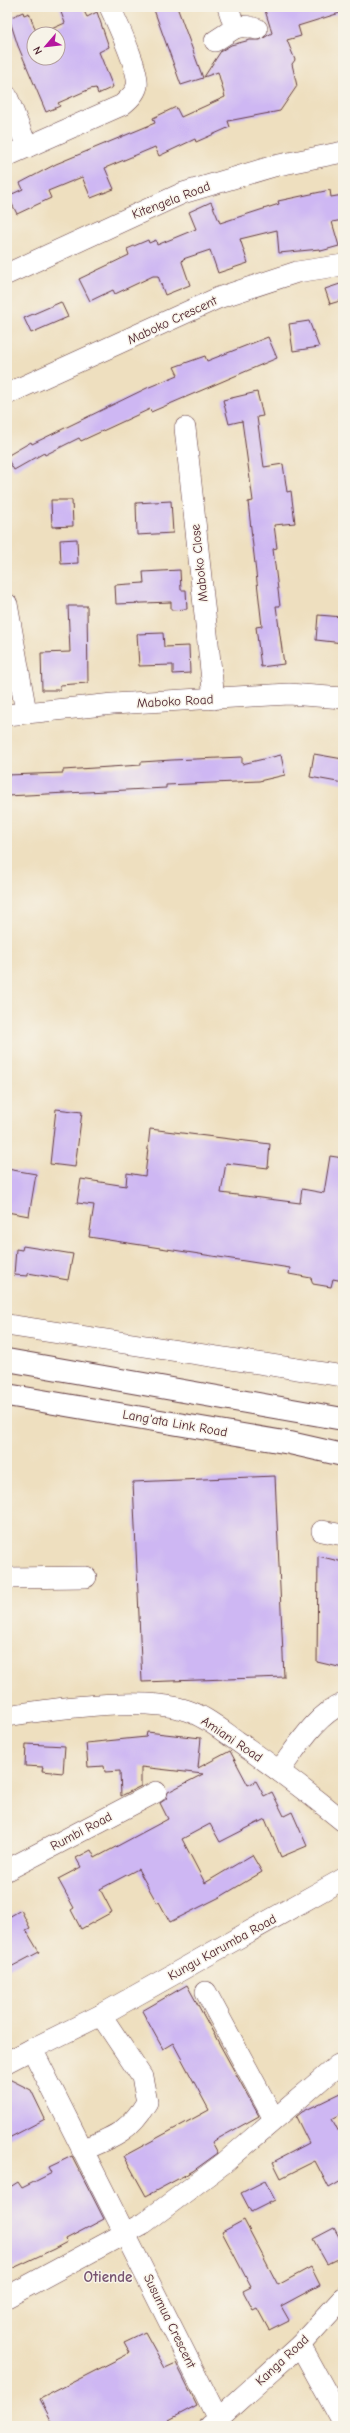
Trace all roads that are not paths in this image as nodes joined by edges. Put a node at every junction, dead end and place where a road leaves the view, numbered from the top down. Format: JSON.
{"nodes":[{"id":1,"x":110,"y":7,"type":"edge"},
{"id":2,"x":231,"y":16,"type":"edge"},
{"id":3,"x":257,"y":29,"type":"dead end"},
{"id":4,"x":215,"y":41,"type":"dead end"},
{"id":5,"x":7,"y":96,"type":"edge"},
{"id":6,"x":28,"y":147,"type":"junction"},
{"id":7,"x":343,"y":152,"type":"edge"},
{"id":8,"x":7,"y":156,"type":"edge"},
{"id":9,"x":343,"y":266,"type":"edge"},
{"id":10,"x":7,"y":274,"type":"edge"},
{"id":11,"x":7,"y":394,"type":"edge"},
{"id":12,"x":185,"y":428,"type":"dead end"},
{"id":13,"x":7,"y":604,"type":"edge"},
{"id":14,"x":343,"y":698,"type":"edge"},
{"id":15,"x":214,"y":699,"type":"junction"},
{"id":16,"x":16,"y":714,"type":"edge"},
{"id":17,"x":7,"y":1325,"type":"edge"},
{"id":18,"x":7,"y":1360,"type":"edge"},
{"id":19,"x":343,"y":1376,"type":"edge"},
{"id":20,"x":7,"y":1395,"type":"edge"},
{"id":21,"x":343,"y":1419,"type":"edge"},
{"id":22,"x":343,"y":1455,"type":"edge"},
{"id":23,"x":322,"y":1531,"type":"dead end"},
{"id":24,"x":343,"y":1535,"type":"edge"},
{"id":25,"x":86,"y":1577,"type":"dead end"},
{"id":26,"x":7,"y":1578,"type":"edge"},
{"id":27,"x":343,"y":1704,"type":"edge"},
{"id":28,"x":7,"y":1716,"type":"edge"},
{"id":29,"x":279,"y":1771,"type":"junction"},
{"id":30,"x":156,"y":1792,"type":"dead end"},
{"id":31,"x":343,"y":1822,"type":"edge"},
{"id":32,"x":7,"y":1870,"type":"edge"},
{"id":33,"x":343,"y":1879,"type":"edge"},
{"id":34,"x":206,"y":1992,"type":"dead end"},
{"id":35,"x":101,"y":2015,"type":"junction"},
{"id":36,"x":32,"y":2050,"type":"junction"},
{"id":37,"x":7,"y":2062,"type":"edge"},
{"id":38,"x":338,"y":2065,"type":"dead end"},
{"id":39,"x":274,"y":2119,"type":"junction"},
{"id":40,"x":82,"y":2150,"type":"junction"},
{"id":41,"x":126,"y":2233,"type":"junction"},
{"id":42,"x":7,"y":2297,"type":"edge"},
{"id":43,"x":343,"y":2298,"type":"edge"},
{"id":44,"x":300,"y":2345,"type":"junction"},
{"id":45,"x":214,"y":2422,"type":"edge"},
{"id":46,"x":343,"y":2422,"type":"edge"}],
"edges":[{"from":1,"to":6,"type":"street"},
{"from":2,"to":3,"type":"street"},
{"from":2,"to":4,"type":"street"},
{"from":5,"to":6,"type":"street"},
{"from":6,"to":8,"type":"street"},
{"from":7,"to":10,"type":"street","name":"Kitengela Road"},
{"from":9,"to":11,"type":"street","name":"Maboko Crescent"},
{"from":12,"to":15,"type":"street","name":"Maboko Close"},
{"from":13,"to":16,"type":"street"},
{"from":14,"to":15,"type":"street","name":"Maboko Road"},
{"from":15,"to":16,"type":"street","name":"Maboko Road"},
{"from":17,"to":19,"type":"street"},
{"from":18,"to":21,"type":"main road"},
{"from":20,"to":22,"type":"main road","name":"Lang'ata Link Road"},
{"from":23,"to":24,"type":"street"},
{"from":25,"to":26,"type":"street"},
{"from":27,"to":29,"type":"street"},
{"from":28,"to":29,"type":"street","name":"Amiani Road"},
{"from":29,"to":31,"type":"street","name":"Amiani Road"},
{"from":30,"to":32,"type":"street","name":"Rumbi Road"},
{"from":33,"to":35,"type":"street","name":"Kungu Karumba Road"},
{"from":34,"to":39,"type":"street"},
{"from":35,"to":36,"type":"street","name":"Kungu Karumba Road"},
{"from":35,"to":40,"type":"street"},
{"from":36,"to":37,"type":"street","name":"Kungu Karumba Road"},
{"from":36,"to":40,"type":"street","name":"Susumua Crescent"},
{"from":38,"to":39,"type":"street"},
{"from":39,"to":41,"type":"street"},
{"from":40,"to":41,"type":"street","name":"Susumua Crescent"},
{"from":41,"to":42,"type":"street"},
{"from":41,"to":45,"type":"street","name":"Susumua Crescent"},
{"from":43,"to":44,"type":"street","name":"Kanga Road"},
{"from":44,"to":45,"type":"street","name":"Kanga Road"},
{"from":44,"to":46,"type":"street"}]}
